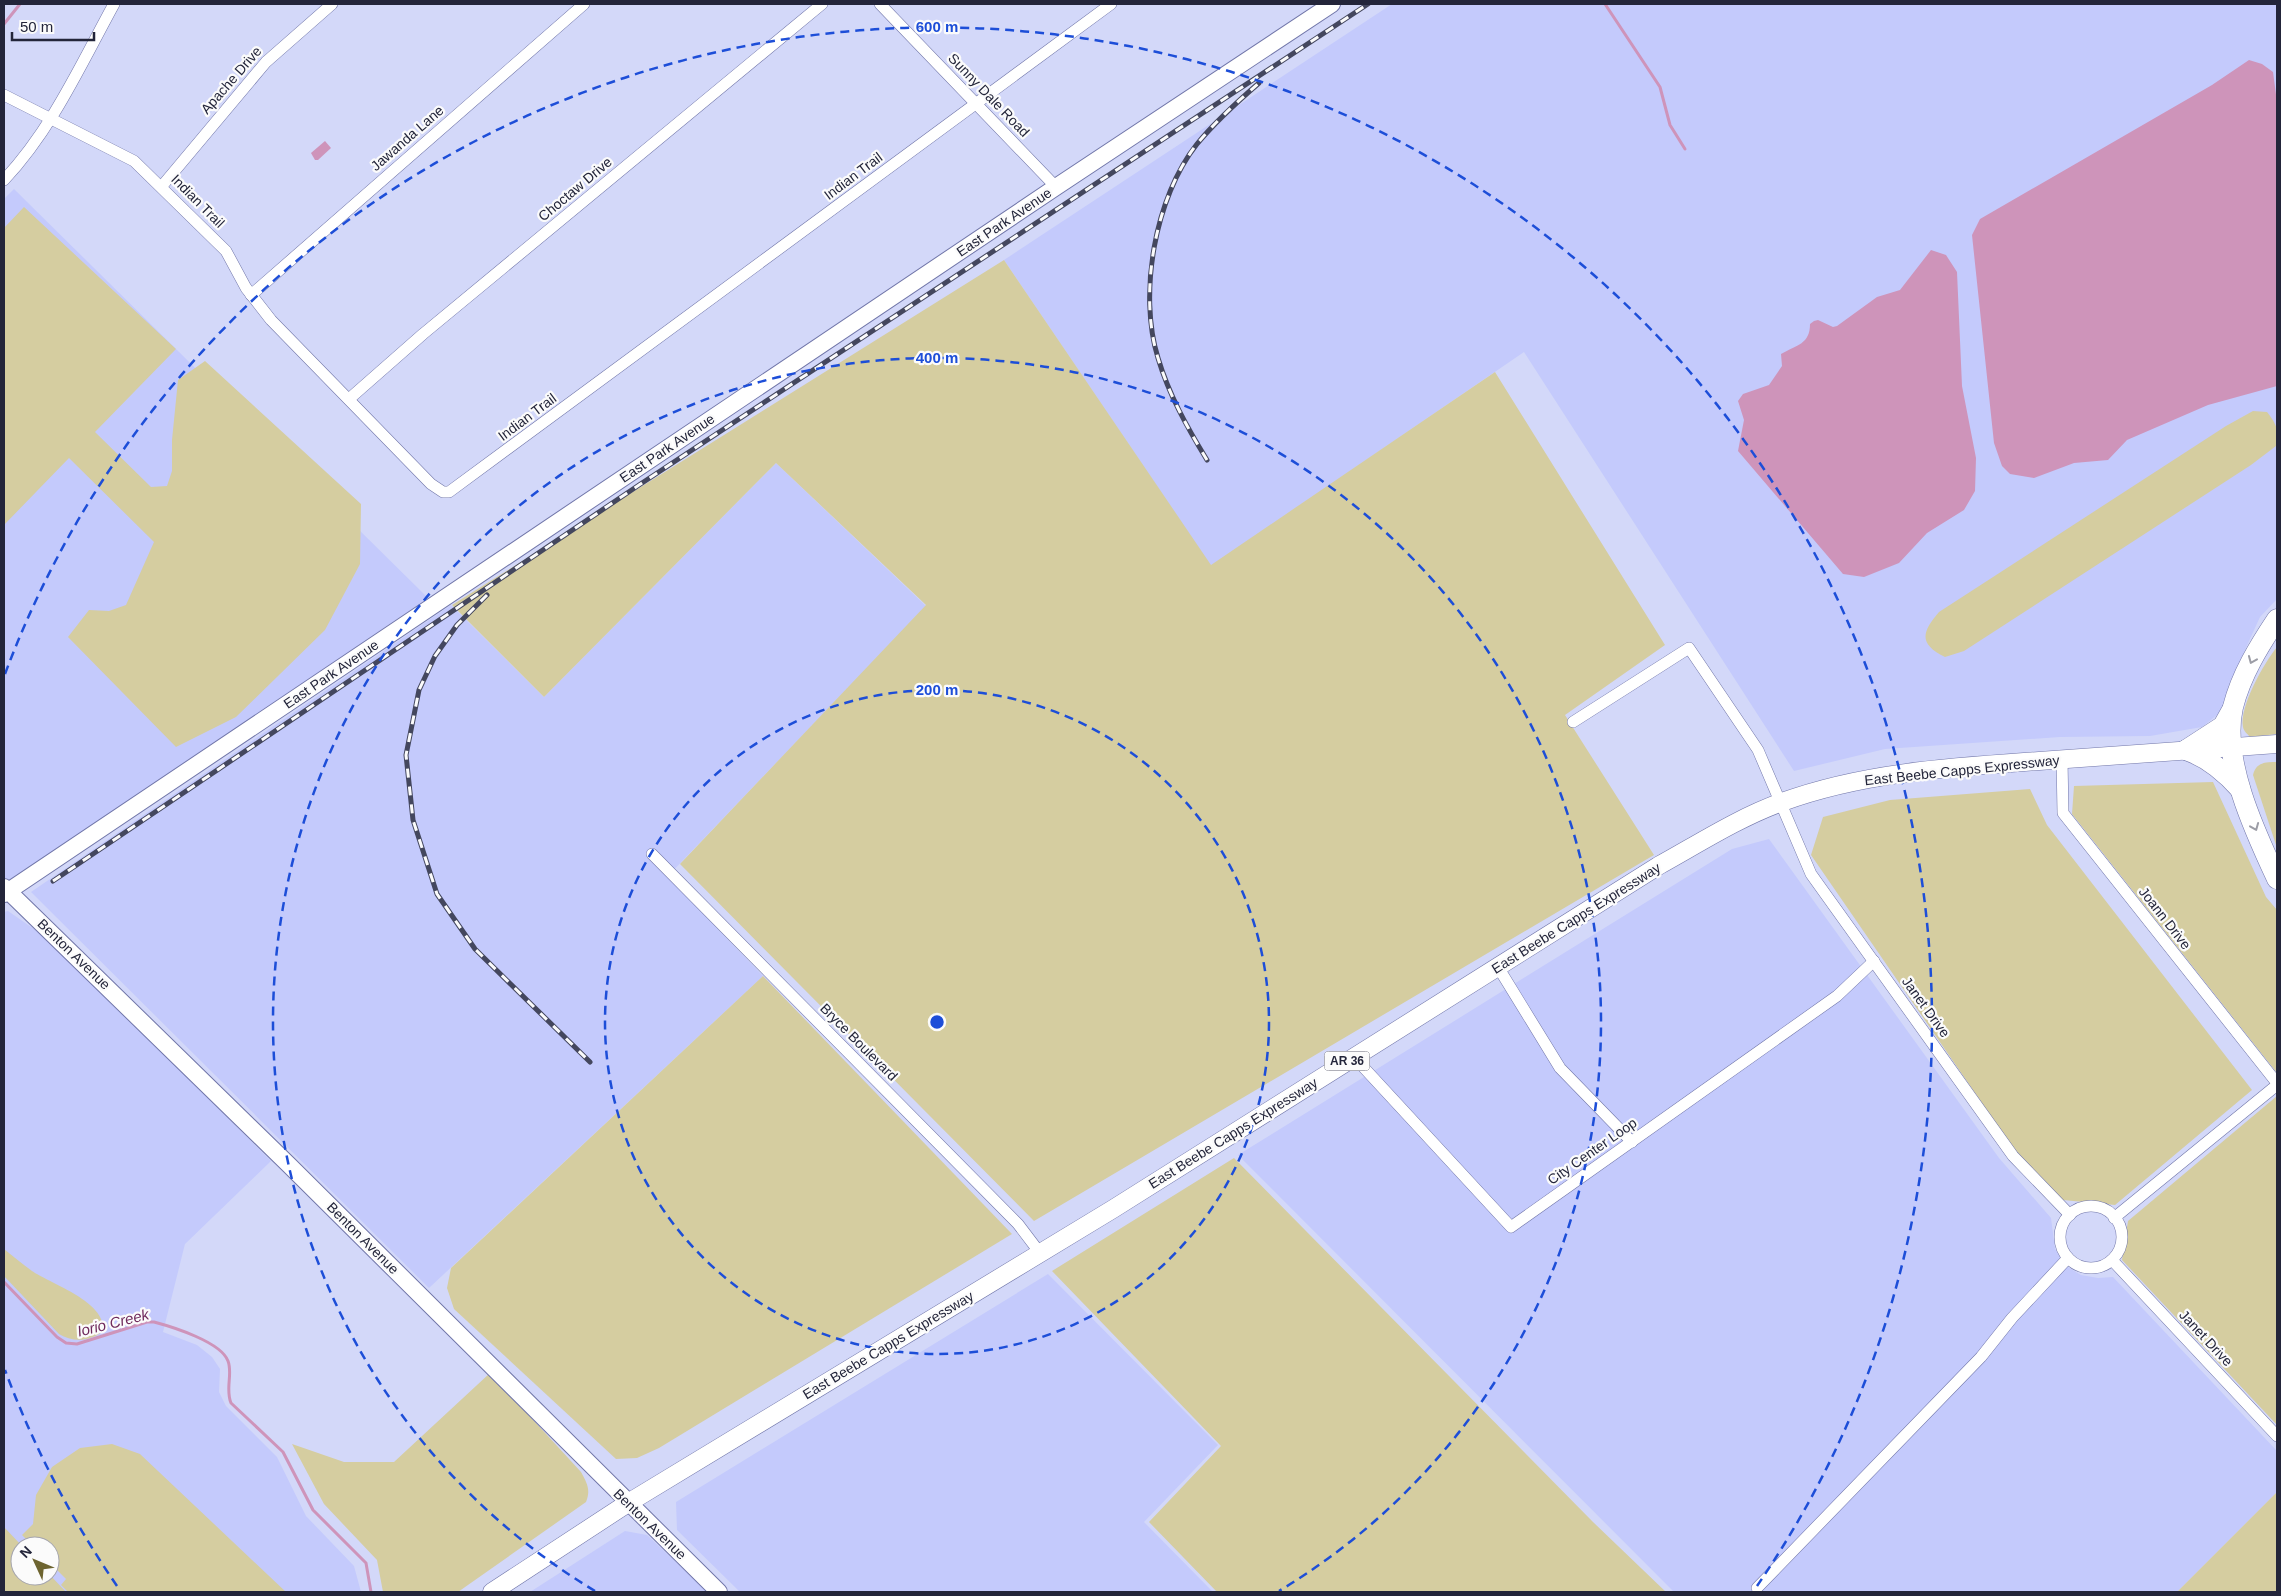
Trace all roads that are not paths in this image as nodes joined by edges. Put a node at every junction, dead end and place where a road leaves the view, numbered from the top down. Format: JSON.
{"nodes":[{"id":1,"x":114,"y":4,"type":"edge"},
{"id":2,"x":332,"y":4,"type":"edge"},
{"id":3,"x":584,"y":4,"type":"edge"},
{"id":4,"x":822,"y":4,"type":"edge"},
{"id":5,"x":880,"y":4,"type":"edge"},
{"id":6,"x":1111,"y":4,"type":"edge"},
{"id":7,"x":1332,"y":4,"type":"edge"},
{"id":8,"x":4,"y":95,"type":"edge"},
{"id":9,"x":976,"y":103,"type":"junction"},
{"id":10,"x":51,"y":120,"type":"junction"},
{"id":11,"x":4,"y":180,"type":"edge"},
{"id":12,"x":162,"y":186,"type":"junction"},
{"id":13,"x":1056,"y":187,"type":"junction"},
{"id":14,"x":251,"y":295,"type":"junction"},
{"id":15,"x":349,"y":399,"type":"junction"},
{"id":16,"x":2277,"y":618,"type":"edge"},
{"id":17,"x":2233,"y":708,"type":"junction"},
{"id":18,"x":1572,"y":722,"type":"dead end"},
{"id":19,"x":2277,"y":744,"type":"edge"},
{"id":20,"x":2230,"y":747,"type":"junction"},
{"id":21,"x":2186,"y":750,"type":"junction"},
{"id":22,"x":2062,"y":759,"type":"junction"},
{"id":23,"x":2242,"y":791,"type":"junction"},
{"id":24,"x":1780,"y":803,"type":"junction"},
{"id":25,"x":652,"y":854,"type":"dead end"},
{"id":26,"x":2277,"y":879,"type":"edge"},
{"id":27,"x":5,"y":891,"type":"edge"},
{"id":28,"x":1874,"y":961,"type":"junction"},
{"id":29,"x":1498,"y":967,"type":"junction"},
{"id":30,"x":1354,"y":1057,"type":"junction"},
{"id":31,"x":2277,"y":1084,"type":"edge"},
{"id":32,"x":1632,"y":1142,"type":"junction"},
{"id":33,"x":2070,"y":1215,"type":"junction"},
{"id":34,"x":2114,"y":1218,"type":"junction"},
{"id":35,"x":1040,"y":1253,"type":"junction"},
{"id":36,"x":2068,"y":1258,"type":"junction"},
{"id":37,"x":2112,"y":1260,"type":"junction"},
{"id":38,"x":2277,"y":1436,"type":"edge"},
{"id":39,"x":628,"y":1503,"type":"junction"},
{"id":40,"x":1757,"y":1588,"type":"dead end"},
{"id":41,"x":492,"y":1592,"type":"edge"},
{"id":42,"x":720,"y":1592,"type":"edge"}],
"edges":[{"from":1,"to":10,"type":"street"},
{"from":2,"to":12,"type":"street","name":"Apache Drive"},
{"from":3,"to":14,"type":"street","name":"Jawanda Lane"},
{"from":4,"to":15,"type":"street","name":"Choctaw Drive"},
{"from":5,"to":9,"type":"street","name":"Sunny Dale Road"},
{"from":6,"to":9,"type":"street","name":"Indian Trail"},
{"from":7,"to":13,"type":"street","name":"East Park Avenue"},
{"from":8,"to":10,"type":"street","name":"Indian Trail"},
{"from":9,"to":13,"type":"street","name":"Sunny Dale Road"},
{"from":9,"to":15,"type":"street","name":"Indian Trail"},
{"from":10,"to":11,"type":"street"},
{"from":10,"to":12,"type":"street","name":"Indian Trail"},
{"from":12,"to":14,"type":"street","name":"Indian Trail"},
{"from":13,"to":27,"type":"street","name":"East Park Avenue"},
{"from":14,"to":15,"type":"street","name":"Indian Trail"},
{"from":16,"to":17,"type":"highway","one_way":true},
{"from":17,"to":20,"type":"highway"},
{"from":17,"to":21,"type":"highway"},
{"from":18,"to":24,"type":"street","name":"Janet Drive"},
{"from":19,"to":20,"type":"main road","name":"East Beebe Capps Expressway","number":"AR 36"},
{"from":20,"to":21,"type":"main road","name":"East Beebe Capps Expressway","number":"AR 36"},
{"from":20,"to":23,"type":"highway"},
{"from":21,"to":22,"type":"main road","name":"East Beebe Capps Expressway","number":"AR 36"},
{"from":21,"to":23,"type":"highway"},
{"from":22,"to":24,"type":"main road","name":"East Beebe Capps Expressway","number":"AR 36"},
{"from":22,"to":31,"type":"street","name":"Joann Drive"},
{"from":23,"to":26,"type":"highway","one_way":true},
{"from":24,"to":28,"type":"street","name":"Janet Drive"},
{"from":24,"to":29,"type":"main road","name":"East Beebe Capps Expressway","number":"AR 36"},
{"from":25,"to":35,"type":"street","name":"Bryce Boulevard"},
{"from":27,"to":39,"type":"street","name":"Benton Avenue"},
{"from":28,"to":32,"type":"street","name":"City Center Loop"},
{"from":28,"to":33,"type":"street","name":"Janet Drive"},
{"from":29,"to":30,"type":"main road","name":"East Beebe Capps Expressway","number":"AR 36"},
{"from":29,"to":32,"type":"street"},
{"from":30,"to":32,"type":"street","name":"City Center Loop"},
{"from":30,"to":35,"type":"main road","name":"East Beebe Capps Expressway","number":"AR 36"},
{"from":31,"to":34,"type":"street","name":"Joann Drive"},
{"from":33,"to":34,"type":"street"},
{"from":33,"to":36,"type":"street"},
{"from":34,"to":37,"type":"street"},
{"from":35,"to":39,"type":"main road","name":"East Beebe Capps Expressway","number":"AR 36"},
{"from":36,"to":37,"type":"street"},
{"from":36,"to":40,"type":"street"},
{"from":37,"to":38,"type":"street","name":"Janet Drive"},
{"from":39,"to":41,"type":"main road","name":"East Beebe Capps Expressway","number":"AR 36"},
{"from":39,"to":42,"type":"street","name":"Benton Avenue"}]}
